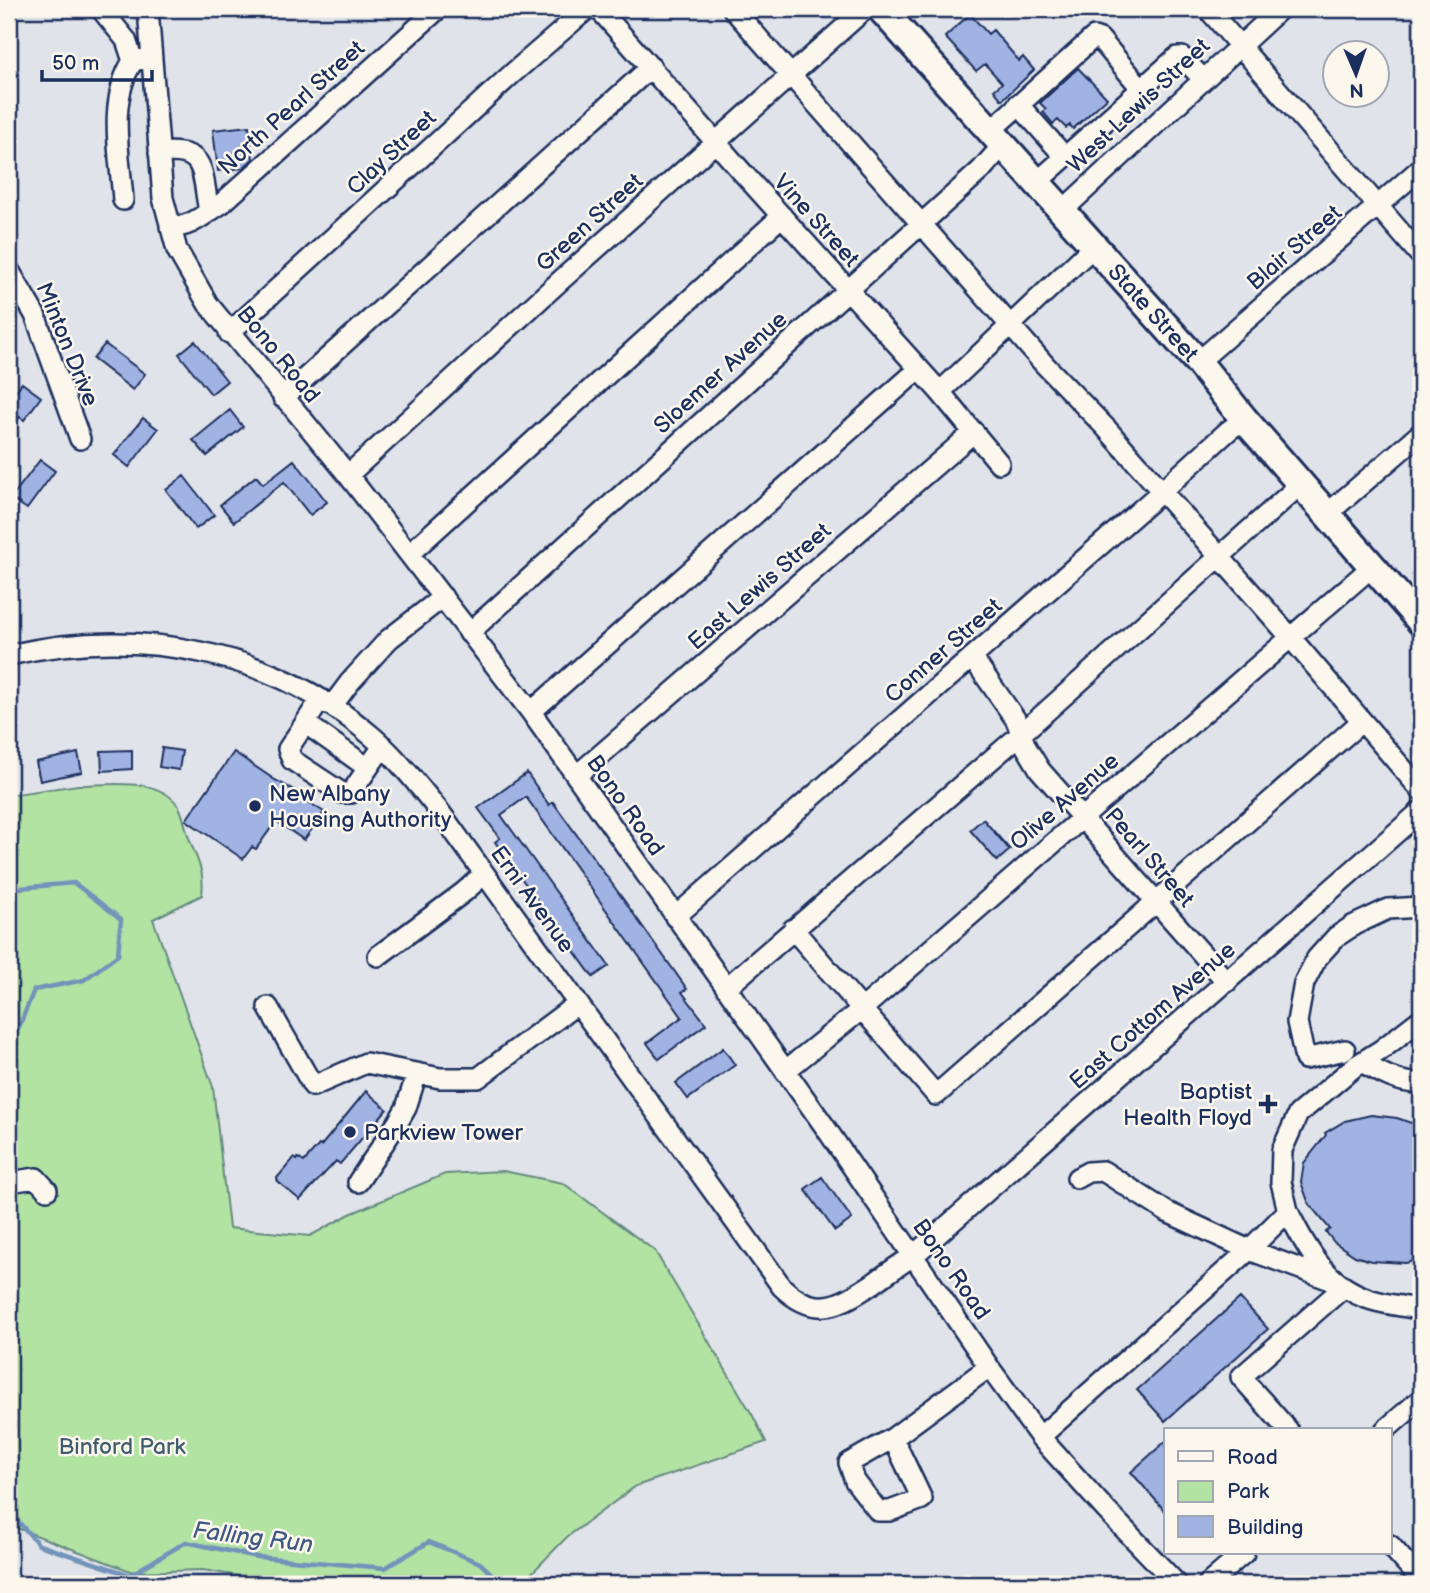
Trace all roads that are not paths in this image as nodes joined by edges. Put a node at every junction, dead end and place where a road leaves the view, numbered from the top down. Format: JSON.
{"nodes":[{"id":1,"x":101,"y":9,"type":"edge"},
{"id":2,"x":148,"y":9,"type":"edge"},
{"id":3,"x":438,"y":9,"type":"edge"},
{"id":4,"x":587,"y":9,"type":"edge"},
{"id":5,"x":599,"y":9,"type":"edge"},
{"id":6,"x":733,"y":9,"type":"edge"},
{"id":7,"x":865,"y":9,"type":"edge"},
{"id":8,"x":881,"y":9,"type":"edge"},
{"id":9,"x":1208,"y":9,"type":"edge"},
{"id":10,"x":1280,"y":9,"type":"edge"},
{"id":11,"x":567,"y":15,"type":"edge"},
{"id":12,"x":1238,"y":46,"type":"junction"},
{"id":13,"x":143,"y":60,"type":"junction"},
{"id":14,"x":651,"y":67,"type":"junction"},
{"id":15,"x":792,"y":76,"type":"junction"},
{"id":16,"x":1203,"y":79,"type":"junction"},
{"id":17,"x":1141,"y":88,"type":"junction"},
{"id":18,"x":1018,"y":104,"type":"junction"},
{"id":19,"x":996,"y":139,"type":"junction"},
{"id":20,"x":716,"y":142,"type":"junction"},
{"id":21,"x":159,"y":153,"type":"junction"},
{"id":22,"x":1065,"y":157,"type":"junction"},
{"id":23,"x":1421,"y":169,"type":"edge"},
{"id":24,"x":1036,"y":183,"type":"junction"},
{"id":25,"x":122,"y":201,"type":"dead end"},
{"id":26,"x":1379,"y":206,"type":"junction"},
{"id":27,"x":209,"y":211,"type":"junction"},
{"id":28,"x":1062,"y":211,"type":"junction"},
{"id":29,"x":782,"y":216,"type":"junction"},
{"id":30,"x":922,"y":223,"type":"junction"},
{"id":31,"x":170,"y":227,"type":"junction"},
{"id":32,"x":1094,"y":246,"type":"junction"},
{"id":33,"x":1421,"y":256,"type":"edge"},
{"id":34,"x":9,"y":270,"type":"edge"},
{"id":35,"x":847,"y":290,"type":"junction"},
{"id":36,"x":1011,"y":324,"type":"junction"},
{"id":37,"x":229,"y":333,"type":"junction"},
{"id":38,"x":1198,"y":362,"type":"junction"},
{"id":39,"x":919,"y":369,"type":"junction"},
{"id":40,"x":940,"y":392,"type":"junction"},
{"id":41,"x":283,"y":398,"type":"junction"},
{"id":42,"x":1244,"y":419,"type":"junction"},
{"id":43,"x":974,"y":432,"type":"junction"},
{"id":44,"x":1421,"y":433,"type":"edge"},
{"id":45,"x":80,"y":439,"type":"dead end"},
{"id":46,"x":999,"y":463,"type":"dead end"},
{"id":47,"x":348,"y":475,"type":"junction"},
{"id":48,"x":1301,"y":484,"type":"junction"},
{"id":49,"x":1161,"y":492,"type":"junction"},
{"id":50,"x":1327,"y":514,"type":"junction"},
{"id":51,"x":409,"y":554,"type":"junction"},
{"id":52,"x":1219,"y":557,"type":"junction"},
{"id":53,"x":1373,"y":566,"type":"junction"},
{"id":54,"x":443,"y":597,"type":"junction"},
{"id":55,"x":1421,"y":622,"type":"edge"},
{"id":56,"x":469,"y":633,"type":"junction"},
{"id":57,"x":1291,"y":638,"type":"junction"},
{"id":58,"x":9,"y":655,"type":"edge"},
{"id":59,"x":972,"y":657,"type":"junction"},
{"id":60,"x":326,"y":702,"type":"junction"},
{"id":61,"x":531,"y":712,"type":"junction"},
{"id":62,"x":1362,"y":721,"type":"junction"},
{"id":63,"x":305,"y":723,"type":"junction"},
{"id":64,"x":1021,"y":734,"type":"junction"},
{"id":65,"x":383,"y":746,"type":"junction"},
{"id":66,"x":368,"y":768,"type":"junction"},
{"id":67,"x":576,"y":776,"type":"junction"},
{"id":68,"x":1421,"y":790,"type":"edge"},
{"id":69,"x":1421,"y":811,"type":"edge"},
{"id":70,"x":1082,"y":817,"type":"junction"},
{"id":71,"x":484,"y":874,"type":"junction"},
{"id":72,"x":1157,"y":901,"type":"junction"},
{"id":73,"x":1421,"y":908,"type":"edge"},
{"id":74,"x":675,"y":916,"type":"junction"},
{"id":75,"x":793,"y":929,"type":"junction"},
{"id":76,"x":378,"y":956,"type":"dead end"},
{"id":77,"x":1227,"y":982,"type":"junction"},
{"id":78,"x":726,"y":988,"type":"junction"},
{"id":79,"x":577,"y":1004,"type":"junction"},
{"id":80,"x":268,"y":1007,"type":"dead end"},
{"id":81,"x":863,"y":1010,"type":"junction"},
{"id":82,"x":1421,"y":1019,"type":"edge"},
{"id":83,"x":1345,"y":1050,"type":"dead end"},
{"id":84,"x":1362,"y":1062,"type":"junction"},
{"id":85,"x":785,"y":1071,"type":"junction"},
{"id":86,"x":417,"y":1073,"type":"junction"},
{"id":87,"x":1421,"y":1083,"type":"edge"},
{"id":88,"x":1077,"y":1178,"type":"dead end"},
{"id":89,"x":9,"y":1182,"type":"edge"},
{"id":90,"x":358,"y":1182,"type":"dead end"},
{"id":91,"x":47,"y":1190,"type":"dead end"},
{"id":92,"x":1288,"y":1211,"type":"junction"},
{"id":93,"x":1249,"y":1250,"type":"junction"},
{"id":94,"x":914,"y":1255,"type":"junction"},
{"id":95,"x":1340,"y":1284,"type":"junction"},
{"id":96,"x":1421,"y":1310,"type":"edge"},
{"id":97,"x":989,"y":1367,"type":"junction"},
{"id":98,"x":1421,"y":1399,"type":"edge"},
{"id":99,"x":1286,"y":1428,"type":"edge"},
{"id":100,"x":1387,"y":1428,"type":"edge"},
{"id":101,"x":1040,"y":1437,"type":"junction"},
{"id":102,"x":893,"y":1438,"type":"dead end"},
{"id":103,"x":1392,"y":1547,"type":"edge"},
{"id":104,"x":1243,"y":1554,"type":"edge"},
{"id":105,"x":1421,"y":1580,"type":"edge"},
{"id":106,"x":1178,"y":1584,"type":"edge"},
{"id":107,"x":1208,"y":1584,"type":"edge"}],
"edges":[{"from":1,"to":13,"type":"street"},
{"from":2,"to":13,"type":"street","name":"Bono Road"},
{"from":3,"to":27,"type":"street","name":"North Pearl Street"},
{"from":4,"to":11,"type":"street","name":"Clay Street"},
{"from":5,"to":14,"type":"street","name":"Vine Street"},
{"from":6,"to":15,"type":"street"},
{"from":7,"to":15,"type":"street","name":"Green Street"},
{"from":8,"to":19,"type":"main road","name":"State Street"},
{"from":9,"to":12,"type":"street"},
{"from":10,"to":12,"type":"street","name":"West Lewis Street"},
{"from":11,"to":37,"type":"street","name":"Clay Street"},
{"from":12,"to":16,"type":"street","name":"West Lewis Street"},
{"from":12,"to":26,"type":"street"},
{"from":13,"to":21,"type":"street","name":"Bono Road"},
{"from":13,"to":25,"type":"street"},
{"from":14,"to":20,"type":"street","name":"Vine Street"},
{"from":14,"to":41,"type":"street"},
{"from":15,"to":20,"type":"street","name":"Green Street"},
{"from":15,"to":30,"type":"street"},
{"from":16,"to":17,"type":"street"},
{"from":16,"to":28,"type":"street","name":"West Lewis Street"},
{"from":17,"to":18,"type":"street","name":"Sloemer Avenue"},
{"from":17,"to":22,"type":"street"},
{"from":18,"to":19,"type":"street","name":"Sloemer Avenue"},
{"from":18,"to":22,"type":"street"},
{"from":19,"to":24,"type":"main road","name":"State Street"},
{"from":19,"to":30,"type":"street","name":"Sloemer Avenue"},
{"from":20,"to":29,"type":"street","name":"Vine Street"},
{"from":20,"to":47,"type":"street","name":"Green Street"},
{"from":21,"to":27,"type":"street"},
{"from":21,"to":31,"type":"street","name":"Bono Road"},
{"from":22,"to":24,"type":"street"},
{"from":23,"to":26,"type":"street","name":"Blair Street"},
{"from":24,"to":28,"type":"main road","name":"State Street"},
{"from":26,"to":33,"type":"street"},
{"from":26,"to":38,"type":"street","name":"Blair Street"},
{"from":27,"to":31,"type":"street","name":"North Pearl Street"},
{"from":28,"to":32,"type":"main road","name":"State Street"},
{"from":29,"to":35,"type":"street","name":"Vine Street"},
{"from":29,"to":51,"type":"street"},
{"from":30,"to":35,"type":"street","name":"Sloemer Avenue"},
{"from":30,"to":36,"type":"street"},
{"from":31,"to":37,"type":"street","name":"Bono Road"},
{"from":32,"to":36,"type":"street"},
{"from":32,"to":38,"type":"main road","name":"State Street"},
{"from":34,"to":45,"type":"street","name":"Minton Drive"},
{"from":35,"to":39,"type":"street","name":"Vine Street"},
{"from":35,"to":56,"type":"street","name":"Sloemer Avenue"},
{"from":36,"to":40,"type":"street"},
{"from":36,"to":49,"type":"street"},
{"from":37,"to":41,"type":"street","name":"Bono Road"},
{"from":38,"to":42,"type":"main road","name":"State Street"},
{"from":39,"to":40,"type":"street","name":"Vine Street"},
{"from":39,"to":61,"type":"street"},
{"from":40,"to":43,"type":"street","name":"Vine Street"},
{"from":41,"to":47,"type":"street","name":"Bono Road"},
{"from":42,"to":48,"type":"main road","name":"State Street"},
{"from":42,"to":49,"type":"street","name":"Conner Street"},
{"from":43,"to":46,"type":"street","name":"Vine Street"},
{"from":43,"to":67,"type":"street","name":"East Lewis Street"},
{"from":44,"to":50,"type":"street"},
{"from":47,"to":51,"type":"street","name":"Bono Road"},
{"from":48,"to":50,"type":"main road","name":"State Street"},
{"from":48,"to":52,"type":"street"},
{"from":49,"to":52,"type":"street"},
{"from":49,"to":59,"type":"street","name":"Conner Street"},
{"from":50,"to":53,"type":"main road","name":"State Street"},
{"from":51,"to":54,"type":"street","name":"Bono Road"},
{"from":52,"to":57,"type":"street"},
{"from":52,"to":64,"type":"street"},
{"from":53,"to":55,"type":"main road","name":"State Street"},
{"from":53,"to":57,"type":"street","name":"Olive Avenue"},
{"from":54,"to":56,"type":"street","name":"Bono Road"},
{"from":54,"to":60,"type":"street"},
{"from":56,"to":61,"type":"street","name":"Bono Road"},
{"from":57,"to":62,"type":"street"},
{"from":57,"to":70,"type":"street","name":"Olive Avenue"},
{"from":58,"to":60,"type":"street","name":"Erni Avenue"},
{"from":59,"to":64,"type":"street","name":"Pearl Street"},
{"from":59,"to":74,"type":"street","name":"Conner Street"},
{"from":60,"to":63,"type":"street"},
{"from":60,"to":65,"type":"street","name":"Erni Avenue"},
{"from":61,"to":67,"type":"street","name":"Bono Road"},
{"from":62,"to":68,"type":"street"},
{"from":62,"to":72,"type":"street"},
{"from":63,"to":66,"type":"street"},
{"from":63,"to":66,"type":"street"},
{"from":64,"to":70,"type":"street","name":"Pearl Street"},
{"from":64,"to":75,"type":"street"},
{"from":65,"to":66,"type":"street"},
{"from":65,"to":71,"type":"street","name":"Erni Avenue"},
{"from":67,"to":74,"type":"street","name":"Bono Road"},
{"from":69,"to":77,"type":"street","name":"East Cottom Avenue"},
{"from":70,"to":72,"type":"street","name":"Pearl Street"},
{"from":70,"to":81,"type":"street","name":"Olive Avenue"},
{"from":71,"to":76,"type":"street"},
{"from":71,"to":79,"type":"street","name":"Erni Avenue"},
{"from":72,"to":77,"type":"street","name":"Pearl Street"},
{"from":72,"to":81,"type":"street"},
{"from":73,"to":83,"type":"street"},
{"from":74,"to":78,"type":"street","name":"Bono Road"},
{"from":75,"to":78,"type":"street"},
{"from":75,"to":81,"type":"street"},
{"from":77,"to":94,"type":"street","name":"East Cottom Avenue"},
{"from":78,"to":85,"type":"street","name":"Bono Road"},
{"from":79,"to":86,"type":"street"},
{"from":79,"to":94,"type":"street","name":"Erni Avenue"},
{"from":80,"to":86,"type":"street"},
{"from":81,"to":85,"type":"street","name":"Olive Avenue"},
{"from":82,"to":84,"type":"street"},
{"from":84,"to":87,"type":"street"},
{"from":84,"to":92,"type":"street"},
{"from":85,"to":94,"type":"street","name":"Bono Road"},
{"from":86,"to":90,"type":"street"},
{"from":88,"to":93,"type":"street"},
{"from":89,"to":91,"type":"street"},
{"from":92,"to":93,"type":"street"},
{"from":92,"to":95,"type":"street"},
{"from":93,"to":95,"type":"street"},
{"from":93,"to":101,"type":"street"},
{"from":94,"to":97,"type":"street","name":"Bono Road"},
{"from":95,"to":96,"type":"street"},
{"from":95,"to":99,"type":"street"},
{"from":97,"to":101,"type":"street","name":"Bono Road"},
{"from":97,"to":102,"type":"street"},
{"from":98,"to":100,"type":"street"},
{"from":101,"to":106,"type":"street","name":"Bono Road"},
{"from":103,"to":105,"type":"street"},
{"from":104,"to":107,"type":"street"}]}
